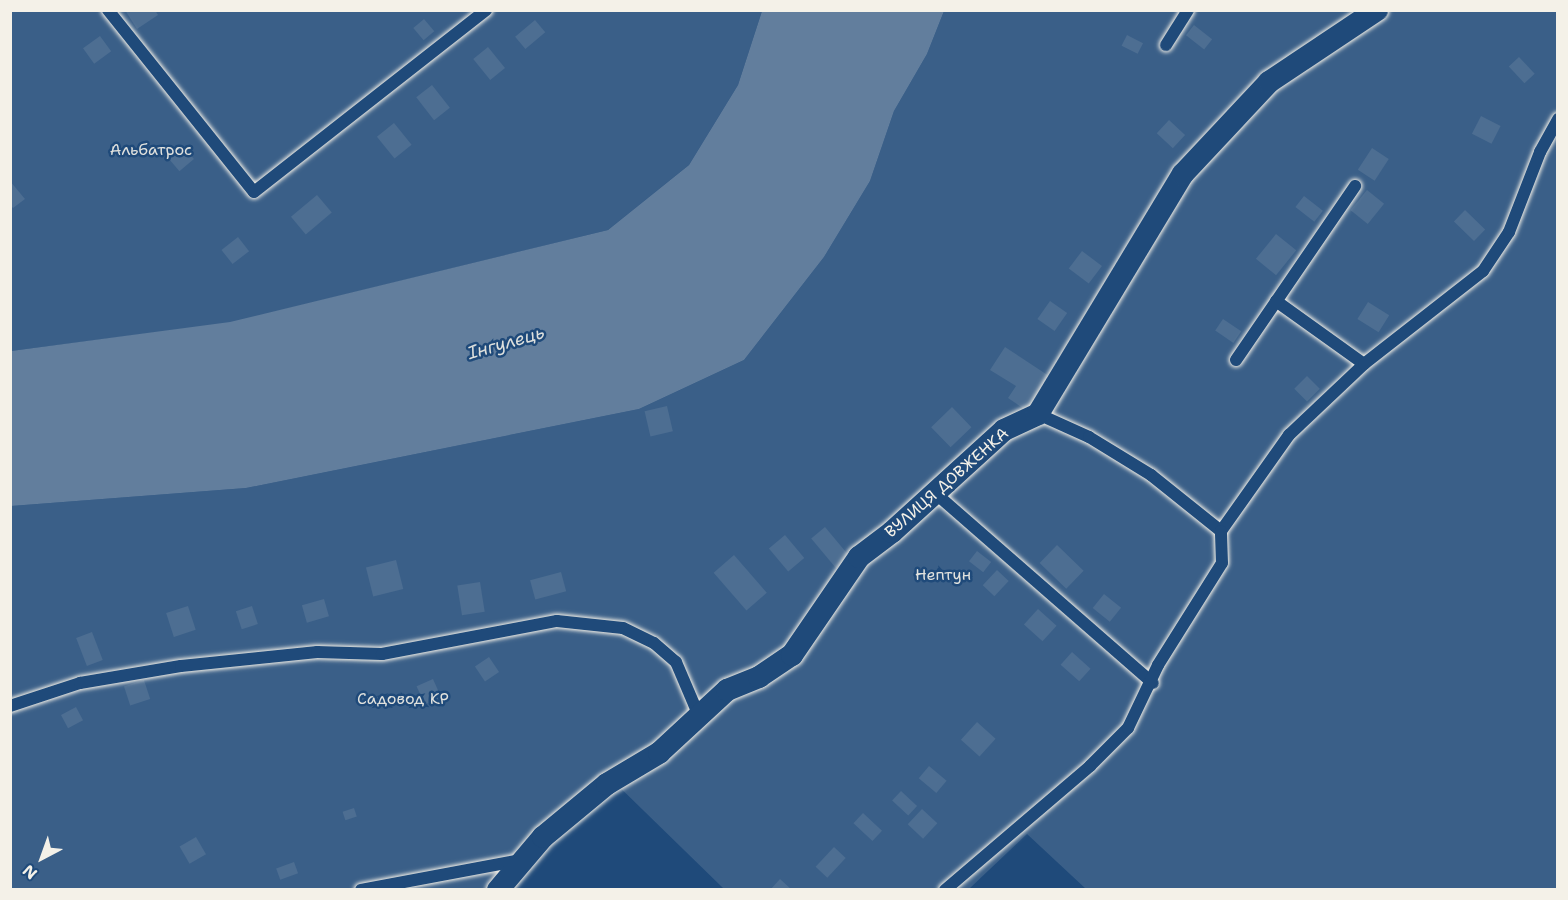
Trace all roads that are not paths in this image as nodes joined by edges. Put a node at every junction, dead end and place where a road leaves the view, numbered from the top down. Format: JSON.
{"nodes":[{"id":1,"x":108,"y":10,"type":"edge"},
{"id":2,"x":486,"y":10,"type":"edge"},
{"id":3,"x":1188,"y":10,"type":"edge"},
{"id":4,"x":1377,"y":10,"type":"edge"},
{"id":5,"x":1166,"y":45,"type":"dead end"},
{"id":6,"x":1557,"y":119,"type":"edge"},
{"id":7,"x":1355,"y":186,"type":"dead end"},
{"id":8,"x":1276,"y":301,"type":"junction"},
{"id":9,"x":1236,"y":360,"type":"dead end"},
{"id":10,"x":1364,"y":364,"type":"junction"},
{"id":11,"x":1038,"y":414,"type":"junction"},
{"id":12,"x":935,"y":494,"type":"junction"},
{"id":13,"x":1221,"y":531,"type":"junction"},
{"id":14,"x":1153,"y":684,"type":"junction"},
{"id":15,"x":10,"y":706,"type":"edge"},
{"id":16,"x":699,"y":716,"type":"junction"},
{"id":17,"x":521,"y":860,"type":"junction"},
{"id":18,"x":361,"y":890,"type":"edge"},
{"id":19,"x":498,"y":890,"type":"edge"},
{"id":20,"x":945,"y":890,"type":"edge"}],
"edges":[{"from":1,"to":2,"type":"lane"},
{"from":3,"to":5,"type":"lane"},
{"from":4,"to":11,"type":"street"},
{"from":6,"to":10,"type":"lane"},
{"from":7,"to":8,"type":"lane"},
{"from":8,"to":9,"type":"lane"},
{"from":8,"to":10,"type":"lane"},
{"from":10,"to":13,"type":"lane"},
{"from":11,"to":12,"type":"street","name":"ВУЛИЦЯ ДОВЖЕНКА"},
{"from":11,"to":13,"type":"lane"},
{"from":12,"to":14,"type":"lane"},
{"from":12,"to":16,"type":"street","name":"ВУЛИЦЯ ДОВЖЕНКА"},
{"from":13,"to":14,"type":"lane"},
{"from":14,"to":20,"type":"lane"},
{"from":15,"to":16,"type":"lane"},
{"from":16,"to":17,"type":"street","name":"ВУЛИЦЯ ДОВЖЕНКА"},
{"from":17,"to":18,"type":"lane"},
{"from":17,"to":19,"type":"street","name":"ВУЛИЦЯ ДОВЖЕНКА"}]}
